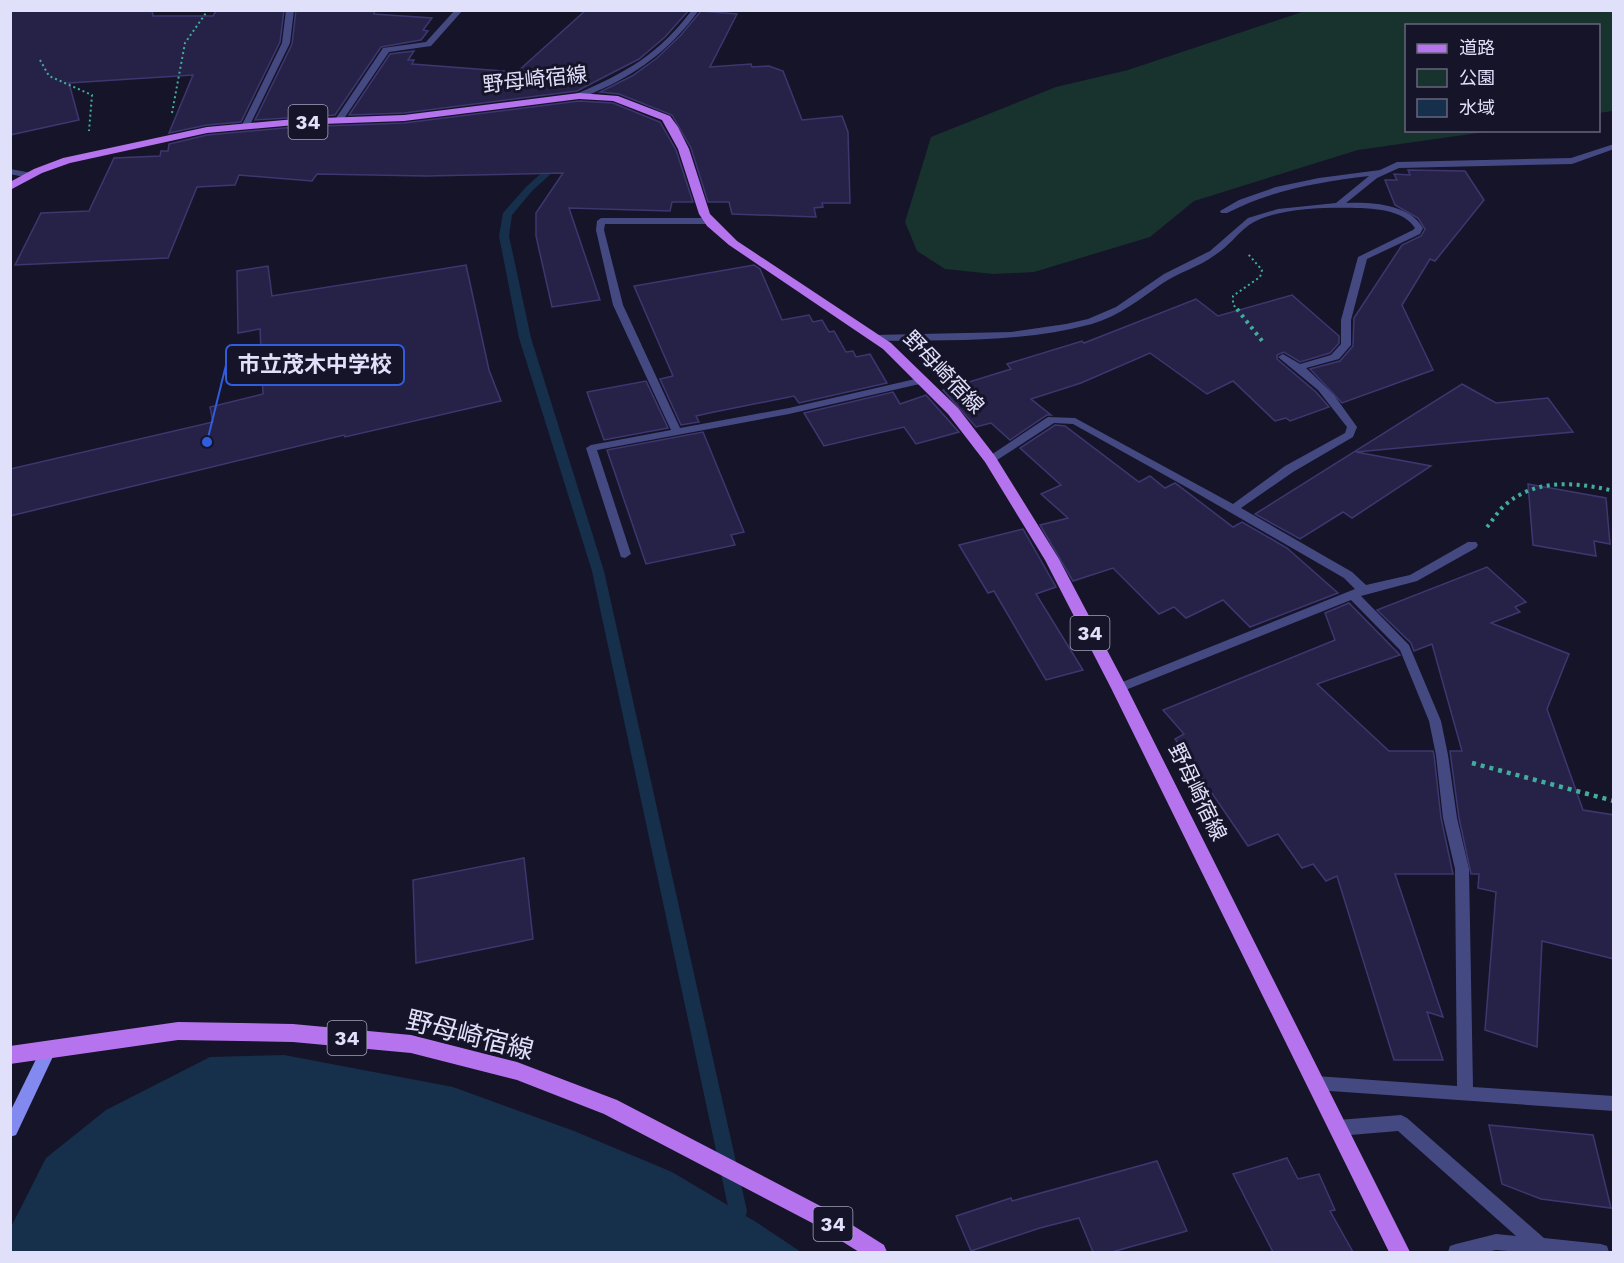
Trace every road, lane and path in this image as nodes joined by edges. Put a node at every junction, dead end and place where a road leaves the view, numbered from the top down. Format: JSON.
{"nodes":[{"id":1,"x":207,"y":10,"type":"edge"},
{"id":2,"x":290,"y":10,"type":"edge"},
{"id":3,"x":460,"y":10,"type":"edge"},
{"id":4,"x":696,"y":10,"type":"edge"},
{"id":5,"x":40,"y":60,"type":"dead end"},
{"id":6,"x":579,"y":96,"type":"junction"},
{"id":7,"x":338,"y":121,"type":"junction"},
{"id":8,"x":246,"y":125,"type":"junction"},
{"id":9,"x":168,"y":137,"type":"junction"},
{"id":10,"x":1614,"y":146,"type":"edge"},
{"id":11,"x":87,"y":155,"type":"junction"},
{"id":12,"x":10,"y":171,"type":"edge"},
{"id":13,"x":1383,"y":172,"type":"junction"},
{"id":14,"x":29,"y":175,"type":"junction"},
{"id":15,"x":10,"y":187,"type":"edge"},
{"id":16,"x":1339,"y":204,"type":"junction"},
{"id":17,"x":1224,"y":211,"type":"dead end"},
{"id":18,"x":710,"y":221,"type":"junction"},
{"id":19,"x":1230,"y":237,"type":"junction"},
{"id":20,"x":874,"y":338,"type":"junction"},
{"id":21,"x":1283,"y":357,"type":"joint"},
{"id":22,"x":1300,"y":367,"type":"junction"},
{"id":23,"x":924,"y":380,"type":"junction"},
{"id":24,"x":677,"y":432,"type":"junction"},
{"id":25,"x":990,"y":459,"type":"junction"},
{"id":26,"x":1614,"y":491,"type":"edge"},
{"id":27,"x":1233,"y":509,"type":"junction"},
{"id":28,"x":1472,"y":545,"type":"joint"},
{"id":29,"x":625,"y":554,"type":"dead end"},
{"id":30,"x":1358,"y":592,"type":"junction"},
{"id":31,"x":1119,"y":688,"type":"junction"},
{"id":32,"x":1442,"y":755,"type":"junction"},
{"id":33,"x":1614,"y":801,"type":"edge"},
{"id":34,"x":49,"y":1048,"type":"junction"},
{"id":35,"x":10,"y":1055,"type":"edge"},
{"id":36,"x":1316,"y":1083,"type":"junction"},
{"id":37,"x":1465,"y":1093,"type":"junction"},
{"id":38,"x":1614,"y":1104,"type":"edge"},
{"id":39,"x":1338,"y":1128,"type":"junction"},
{"id":40,"x":10,"y":1130,"type":"edge"},
{"id":41,"x":1541,"y":1247,"type":"junction"},
{"id":42,"x":877,"y":1252,"type":"edge"},
{"id":43,"x":1400,"y":1252,"type":"edge"},
{"id":44,"x":1456,"y":1252,"type":"edge"},
{"id":45,"x":1600,"y":1252,"type":"edge"}],
"edges":[{"from":1,"to":9,"type":"path"},
{"from":2,"to":8,"type":"street"},
{"from":3,"to":7,"type":"street"},
{"from":4,"to":6,"type":"street"},
{"from":5,"to":11,"type":"path"},
{"from":6,"to":7,"type":"main road","name":"野母崎宿線","number":"34"},
{"from":6,"to":18,"type":"main road","name":"野母崎宿線","number":"34"},
{"from":7,"to":8,"type":"main road","name":"野母崎宿線","number":"34"},
{"from":8,"to":9,"type":"main road","name":"野母崎宿線","number":"34"},
{"from":9,"to":11,"type":"main road","name":"野母崎宿線","number":"34"},
{"from":10,"to":13,"type":"street"},
{"from":11,"to":14,"type":"main road","name":"野母崎宿線","number":"34"},
{"from":12,"to":14,"type":"street"},
{"from":13,"to":16,"type":"street"},
{"from":13,"to":17,"type":"street"},
{"from":14,"to":15,"type":"main road","name":"野母崎宿線","number":"34"},
{"from":16,"to":19,"type":"street"},
{"from":16,"to":22,"type":"street"},
{"from":18,"to":20,"type":"main road","name":"野母崎宿線","number":"34"},
{"from":18,"to":24,"type":"street"},
{"from":19,"to":20,"type":"street"},
{"from":19,"to":21,"type":"path"},
{"from":20,"to":23,"type":"main road","name":"野母崎宿線","number":"34"},
{"from":21,"to":22,"type":"street"},
{"from":22,"to":27,"type":"street"},
{"from":23,"to":24,"type":"street"},
{"from":23,"to":25,"type":"main road","name":"野母崎宿線","number":"34"},
{"from":24,"to":29,"type":"street"},
{"from":25,"to":27,"type":"street"},
{"from":25,"to":31,"type":"main road","name":"野母崎宿線","number":"34"},
{"from":26,"to":28,"type":"path"},
{"from":27,"to":30,"type":"street"},
{"from":28,"to":30,"type":"street"},
{"from":30,"to":31,"type":"street"},
{"from":30,"to":32,"type":"street"},
{"from":31,"to":36,"type":"main road","name":"野母崎宿線","number":"34"},
{"from":32,"to":33,"type":"path"},
{"from":32,"to":37,"type":"street"},
{"from":34,"to":35,"type":"main road","name":"野母崎宿線","number":"34"},
{"from":34,"to":40,"type":"street"},
{"from":34,"to":42,"type":"main road","name":"野母崎宿線","number":"34"},
{"from":36,"to":37,"type":"street"},
{"from":36,"to":39,"type":"main road","name":"野母崎宿線","number":"34"},
{"from":37,"to":38,"type":"street"},
{"from":39,"to":41,"type":"street"},
{"from":39,"to":43,"type":"main road","name":"野母崎宿線","number":"34"},
{"from":41,"to":44,"type":"street"},
{"from":41,"to":45,"type":"street"}]}
